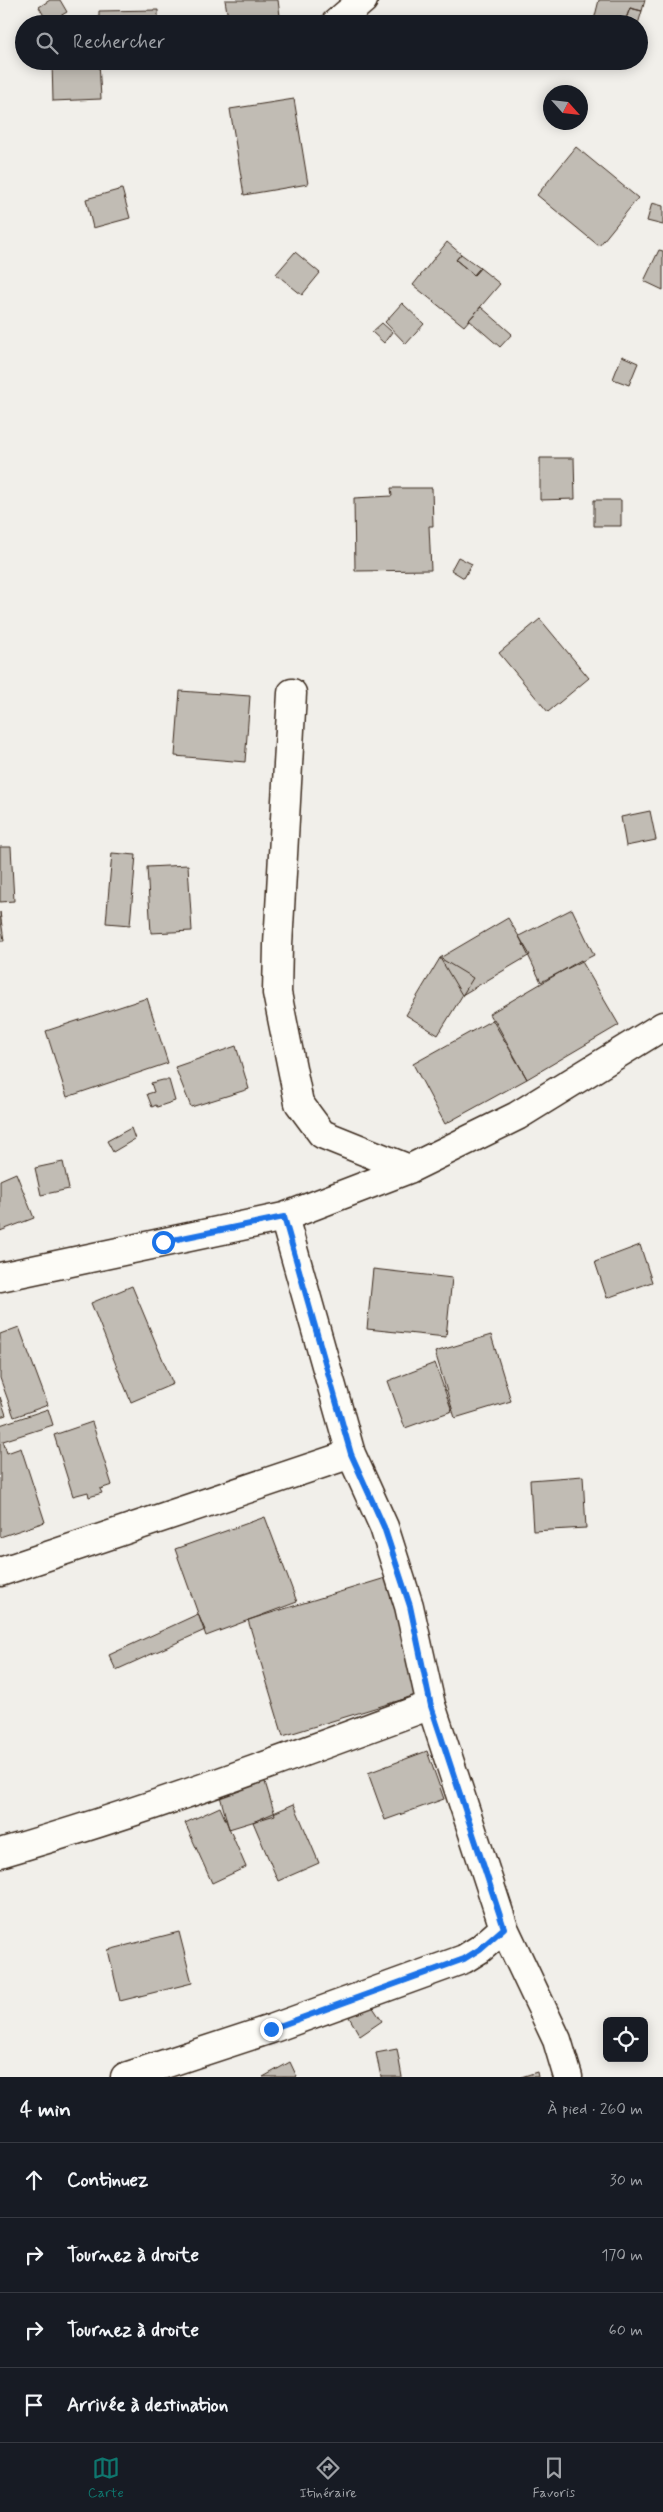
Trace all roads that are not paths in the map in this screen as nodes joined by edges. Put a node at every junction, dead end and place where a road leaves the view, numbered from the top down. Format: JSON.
{"nodes":[{"id":1,"x":363,"y":0,"type":"edge"},
{"id":2,"x":346,"y":15,"type":"edge"},
{"id":3,"x":292,"y":692,"type":"dead end"},
{"id":4,"x":663,"y":1026,"type":"edge"},
{"id":5,"x":409,"y":1169,"type":"junction"},
{"id":6,"x":284,"y":1217,"type":"junction"},
{"id":7,"x":0,"y":1277,"type":"edge"},
{"id":8,"x":351,"y":1454,"type":"junction"},
{"id":9,"x":0,"y":1572,"type":"edge"},
{"id":10,"x":431,"y":1706,"type":"junction"},
{"id":11,"x":0,"y":1853,"type":"edge"},
{"id":12,"x":504,"y":1928,"type":"junction"},
{"id":13,"x":125,"y":2077,"type":"edge"},
{"id":14,"x":568,"y":2077,"type":"edge"}],
"edges":[{"from":1,"to":2,"type":"street"},
{"from":3,"to":5,"type":"street"},
{"from":4,"to":5,"type":"street"},
{"from":5,"to":6,"type":"street"},
{"from":6,"to":7,"type":"street"},
{"from":6,"to":8,"type":"street"},
{"from":8,"to":9,"type":"street"},
{"from":8,"to":10,"type":"street"},
{"from":10,"to":11,"type":"street"},
{"from":10,"to":12,"type":"street"},
{"from":12,"to":13,"type":"street"},
{"from":12,"to":14,"type":"street"}]}
